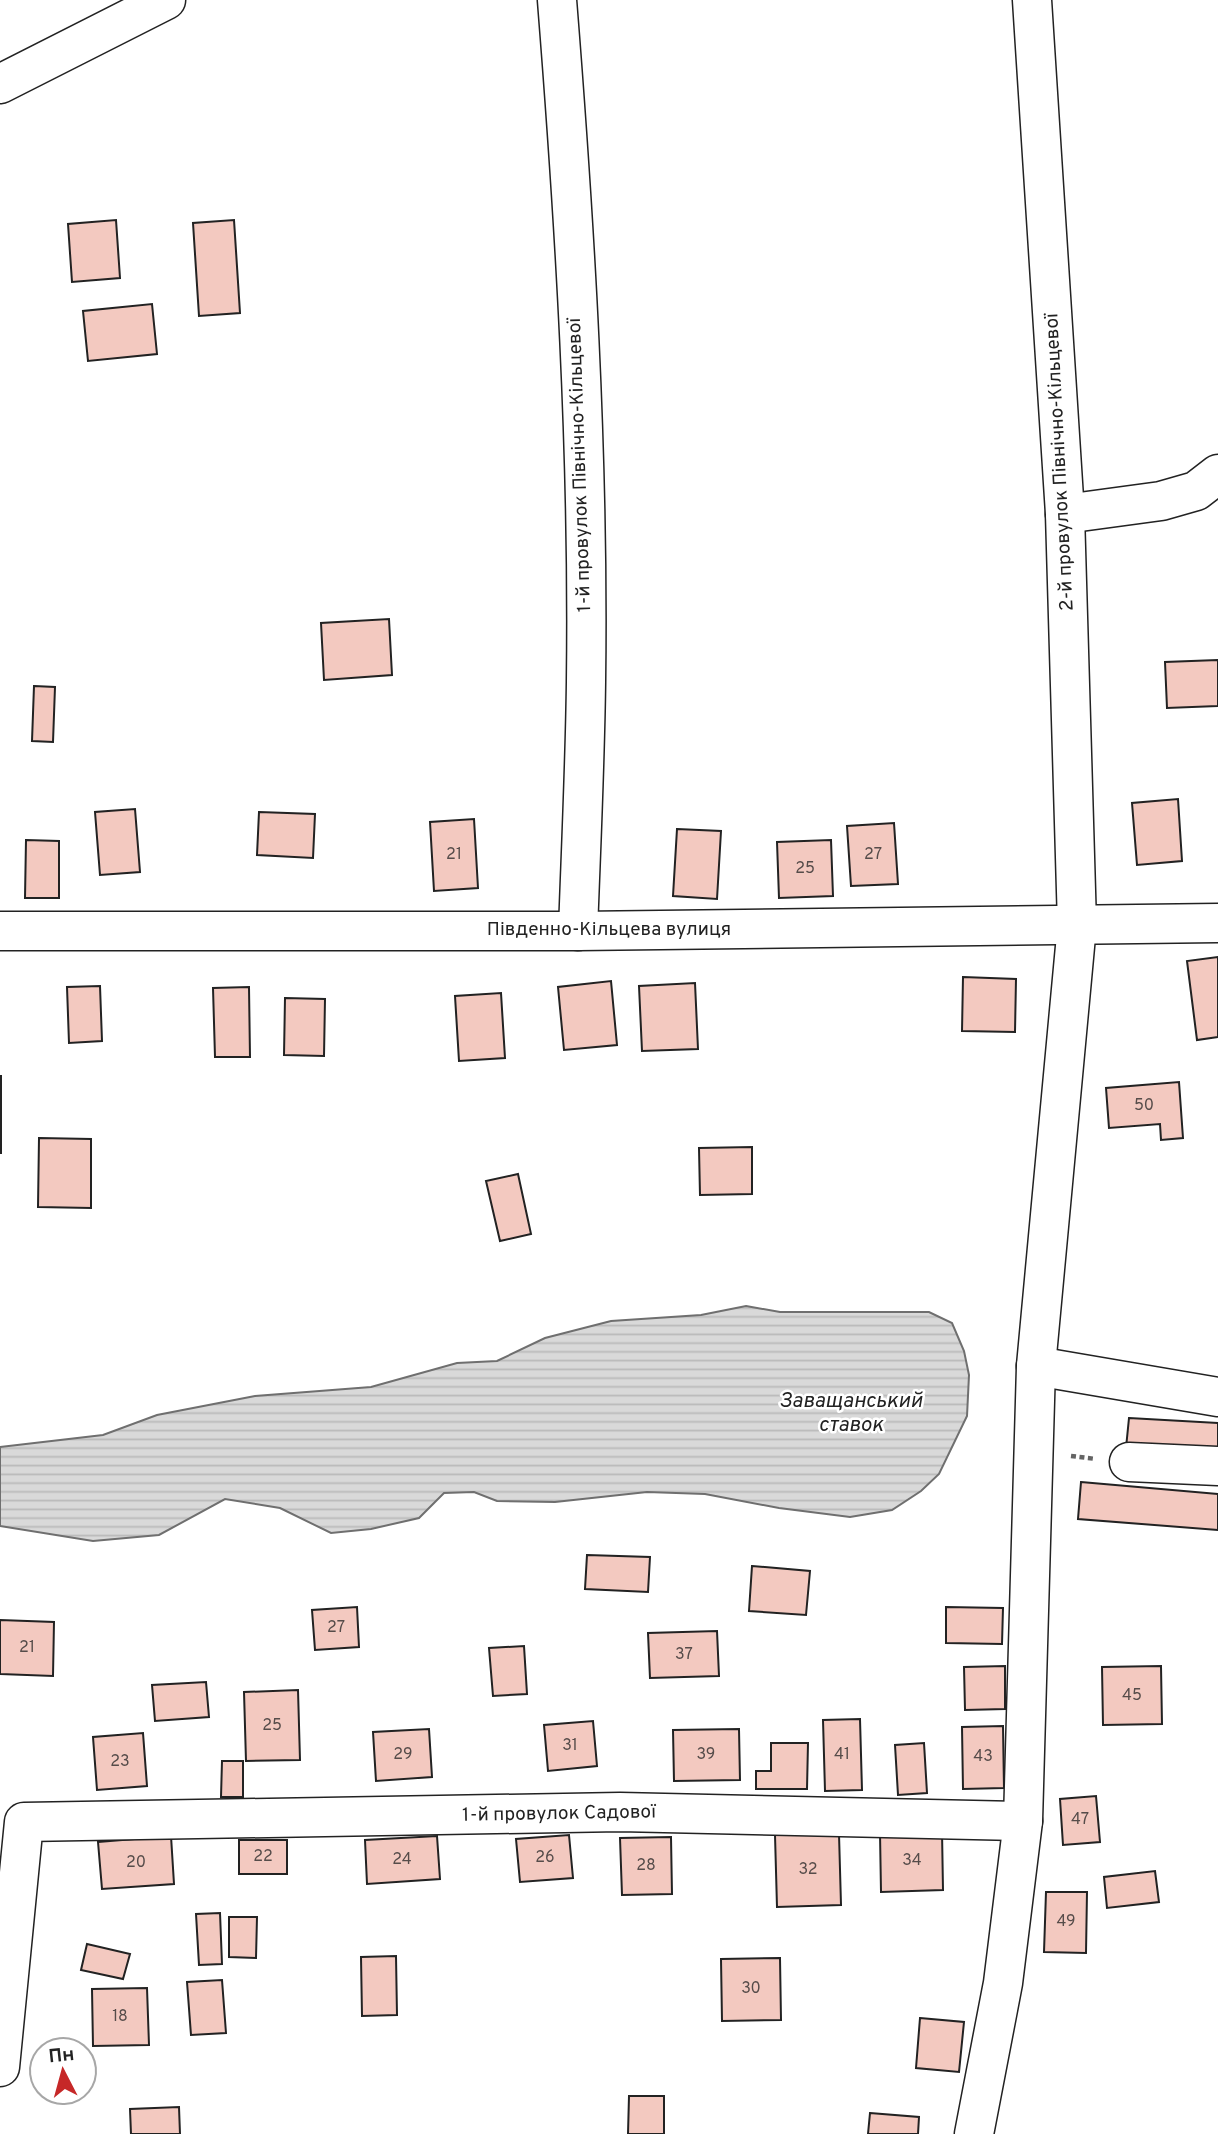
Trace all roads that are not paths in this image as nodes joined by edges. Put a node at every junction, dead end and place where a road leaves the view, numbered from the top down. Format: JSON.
{"nodes":[{"id":1,"x":556,"y":0,"type":"edge"},
{"id":2,"x":1032,"y":0,"type":"edge"},
{"id":3,"x":157,"y":2,"type":"edge"},
{"id":4,"x":0,"y":84,"type":"edge"},
{"id":5,"x":1218,"y":474,"type":"edge"},
{"id":6,"x":1065,"y":514,"type":"junction"},
{"id":7,"x":1218,"y":923,"type":"edge"},
{"id":8,"x":1077,"y":925,"type":"junction"},
{"id":9,"x":0,"y":931,"type":"edge"},
{"id":10,"x":578,"y":931,"type":"junction"},
{"id":11,"x":1036,"y":1366,"type":"junction"},
{"id":12,"x":1218,"y":1397,"type":"edge"},
{"id":13,"x":1129,"y":1462,"type":"road end"},
{"id":14,"x":1218,"y":1466,"type":"edge"},
{"id":15,"x":1023,"y":1821,"type":"junction"},
{"id":16,"x":0,"y":2067,"type":"edge"},
{"id":17,"x":974,"y":2134,"type":"edge"}],
"edges":[{"from":1,"to":10,"type":"street","name":"1-й провулок Північно-Кільцевої"},
{"from":2,"to":6,"type":"street","name":"2-й провулок Північно-Кільцевої"},
{"from":3,"to":4,"type":"street"},
{"from":5,"to":6,"type":"street"},
{"from":6,"to":8,"type":"street","name":"2-й провулок Північно-Кільцевої"},
{"from":7,"to":8,"type":"street","name":"Південно-Кільцева вулиця"},
{"from":8,"to":10,"type":"street","name":"Південно-Кільцева вулиця"},
{"from":8,"to":11,"type":"street","name":"2-й провулок Північно-Кільцевої"},
{"from":9,"to":10,"type":"street","name":"Південно-Кільцева вулиця"},
{"from":11,"to":12,"type":"street"},
{"from":11,"to":15,"type":"street","name":"2-й провулок Північно-Кільцевої"},
{"from":13,"to":14,"type":"street"},
{"from":15,"to":16,"type":"street","name":"1-й провулок Садової"},
{"from":15,"to":17,"type":"street"}]}
